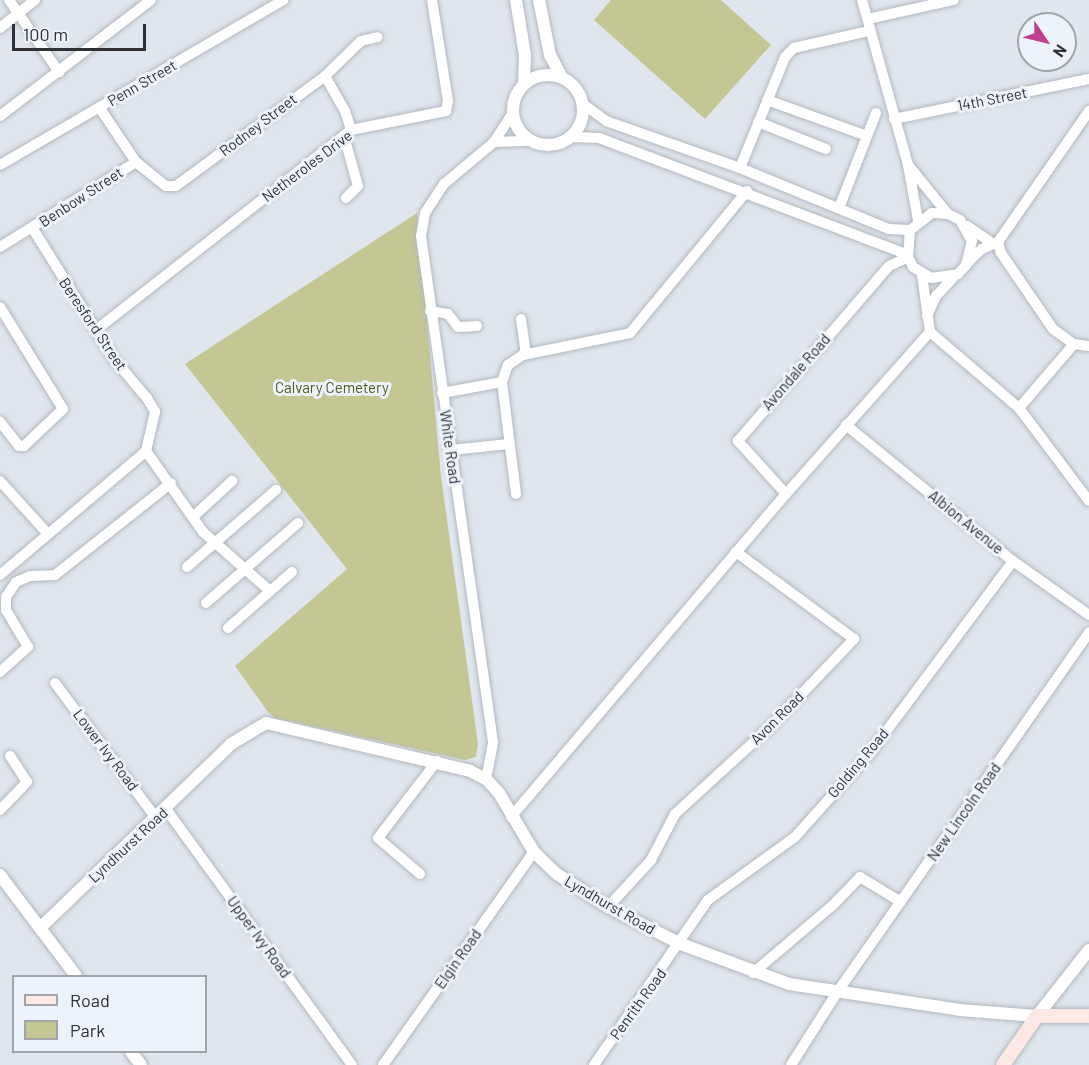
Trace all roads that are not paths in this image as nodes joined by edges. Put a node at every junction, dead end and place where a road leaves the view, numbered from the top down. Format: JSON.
{"nodes":[{"id":1,"x":9,"y":0,"type":"edge"},
{"id":2,"x":35,"y":0,"type":"edge"},
{"id":3,"x":151,"y":0,"type":"edge"},
{"id":4,"x":285,"y":0,"type":"edge"},
{"id":5,"x":432,"y":0,"type":"edge"},
{"id":6,"x":516,"y":0,"type":"edge"},
{"id":7,"x":539,"y":0,"type":"edge"},
{"id":8,"x":862,"y":0,"type":"edge"},
{"id":9,"x":954,"y":0,"type":"edge"},
{"id":10,"x":16,"y":14,"type":"junction"},
{"id":11,"x":868,"y":19,"type":"junction"},
{"id":12,"x":0,"y":28,"type":"edge"},
{"id":13,"x":869,"y":32,"type":"junction"},
{"id":14,"x":378,"y":37,"type":"dead end"},
{"id":15,"x":59,"y":72,"type":"junction"},
{"id":16,"x":325,"y":76,"type":"junction"},
{"id":17,"x":562,"y":78,"type":"junction"},
{"id":18,"x":1089,"y":79,"type":"edge"},
{"id":19,"x":524,"y":84,"type":"junction"},
{"id":20,"x":767,"y":100,"type":"junction"},
{"id":21,"x":583,"y":104,"type":"junction"},
{"id":22,"x":99,"y":107,"type":"junction"},
{"id":23,"x":1089,"y":111,"type":"edge"},
{"id":24,"x":876,"y":113,"type":"dead end"},
{"id":25,"x":512,"y":114,"type":"junction"},
{"id":26,"x":0,"y":116,"type":"edge"},
{"id":27,"x":894,"y":119,"type":"junction"},
{"id":28,"x":759,"y":122,"type":"junction"},
{"id":29,"x":347,"y":133,"type":"junction"},
{"id":30,"x":867,"y":136,"type":"junction"},
{"id":31,"x":571,"y":137,"type":"junction"},
{"id":32,"x":529,"y":141,"type":"junction"},
{"id":33,"x":494,"y":142,"type":"junction"},
{"id":34,"x":826,"y":149,"type":"dead end"},
{"id":35,"x":136,"y":162,"type":"junction"},
{"id":36,"x":0,"y":165,"type":"edge"},
{"id":37,"x":908,"y":165,"type":"junction"},
{"id":38,"x":740,"y":168,"type":"junction"},
{"id":39,"x":747,"y":191,"type":"junction"},
{"id":40,"x":346,"y":198,"type":"dead end"},
{"id":41,"x":839,"y":208,"type":"junction"},
{"id":42,"x":948,"y":214,"type":"junction"},
{"id":43,"x":918,"y":220,"type":"junction"},
{"id":44,"x":960,"y":220,"type":"junction"},
{"id":45,"x":33,"y":229,"type":"junction"},
{"id":46,"x":910,"y":230,"type":"junction"},
{"id":47,"x":995,"y":242,"type":"junction"},
{"id":48,"x":0,"y":247,"type":"edge"},
{"id":49,"x":907,"y":255,"type":"junction"},
{"id":50,"x":966,"y":265,"type":"junction"},
{"id":51,"x":958,"y":274,"type":"junction"},
{"id":52,"x":922,"y":275,"type":"junction"},
{"id":53,"x":0,"y":307,"type":"edge"},
{"id":54,"x":430,"y":311,"type":"junction"},
{"id":55,"x":521,"y":319,"type":"dead end"},
{"id":56,"x":926,"y":319,"type":"junction"},
{"id":57,"x":477,"y":326,"type":"dead end"},
{"id":58,"x":96,"y":330,"type":"junction"},
{"id":59,"x":930,"y":332,"type":"junction"},
{"id":60,"x":1074,"y":344,"type":"junction"},
{"id":61,"x":1089,"y":346,"type":"edge"},
{"id":62,"x":526,"y":354,"type":"junction"},
{"id":63,"x":501,"y":382,"type":"junction"},
{"id":64,"x":442,"y":393,"type":"junction"},
{"id":65,"x":1019,"y":408,"type":"junction"},
{"id":66,"x":0,"y":422,"type":"edge"},
{"id":67,"x":846,"y":425,"type":"junction"},
{"id":68,"x":509,"y":444,"type":"junction"},
{"id":69,"x":451,"y":450,"type":"junction"},
{"id":70,"x":146,"y":451,"type":"junction"},
{"id":71,"x":0,"y":481,"type":"edge"},
{"id":72,"x":232,"y":481,"type":"dead end"},
{"id":73,"x":171,"y":483,"type":"junction"},
{"id":74,"x":276,"y":490,"type":"dead end"},
{"id":75,"x":516,"y":494,"type":"dead end"},
{"id":76,"x":786,"y":494,"type":"junction"},
{"id":77,"x":1089,"y":501,"type":"edge"},
{"id":78,"x":194,"y":516,"type":"junction"},
{"id":79,"x":298,"y":523,"type":"dead end"},
{"id":80,"x":48,"y":534,"type":"junction"},
{"id":81,"x":215,"y":544,"type":"junction"},
{"id":82,"x":736,"y":552,"type":"junction"},
{"id":83,"x":1013,"y":561,"type":"junction"},
{"id":84,"x":188,"y":567,"type":"dead end"},
{"id":85,"x":243,"y":569,"type":"junction"},
{"id":86,"x":292,"y":572,"type":"dead end"},
{"id":87,"x":2,"y":573,"type":"edge"},
{"id":88,"x":16,"y":582,"type":"junction"},
{"id":89,"x":270,"y":591,"type":"junction"},
{"id":90,"x":206,"y":603,"type":"dead end"},
{"id":91,"x":1089,"y":615,"type":"edge"},
{"id":92,"x":228,"y":628,"type":"dead end"},
{"id":93,"x":1089,"y":632,"type":"edge"},
{"id":94,"x":0,"y":672,"type":"edge"},
{"id":95,"x":56,"y":683,"type":"dead end"},
{"id":96,"x":10,"y":756,"type":"dead end"},
{"id":97,"x":437,"y":761,"type":"junction"},
{"id":98,"x":486,"y":779,"type":"junction"},
{"id":99,"x":166,"y":809,"type":"junction"},
{"id":100,"x":0,"y":810,"type":"edge"},
{"id":101,"x":511,"y":817,"type":"junction"},
{"id":102,"x":156,"y":818,"type":"junction"},
{"id":103,"x":534,"y":852,"type":"junction"},
{"id":104,"x":420,"y":874,"type":"dead end"},
{"id":105,"x":0,"y":875,"type":"edge"},
{"id":106,"x":901,"y":902,"type":"junction"},
{"id":107,"x":608,"y":907,"type":"junction"},
{"id":108,"x":40,"y":928,"type":"junction"},
{"id":109,"x":681,"y":944,"type":"junction"},
{"id":110,"x":1089,"y":950,"type":"edge"},
{"id":111,"x":753,"y":973,"type":"junction"},
{"id":112,"x":75,"y":975,"type":"edge"},
{"id":113,"x":838,"y":991,"type":"junction"},
{"id":114,"x":1037,"y":1016,"type":"junction"},
{"id":115,"x":1089,"y":1016,"type":"edge"},
{"id":116,"x":132,"y":1053,"type":"edge"},
{"id":117,"x":141,"y":1065,"type":"edge"},
{"id":118,"x":351,"y":1065,"type":"edge"},
{"id":119,"x":383,"y":1065,"type":"edge"},
{"id":120,"x":594,"y":1065,"type":"edge"},
{"id":121,"x":791,"y":1065,"type":"edge"},
{"id":122,"x":1003,"y":1065,"type":"edge"}],
"edges":[{"from":1,"to":10,"type":"street"},
{"from":2,"to":10,"type":"street"},
{"from":3,"to":15,"type":"street"},
{"from":4,"to":22,"type":"street","name":"Penn Street"},
{"from":5,"to":29,"type":"street","name":"Netheroles Drive"},
{"from":6,"to":19,"type":"street"},
{"from":7,"to":17,"type":"street"},
{"from":8,"to":11,"type":"street"},
{"from":9,"to":11,"type":"street"},
{"from":10,"to":12,"type":"street"},
{"from":10,"to":15,"type":"street"},
{"from":11,"to":13,"type":"street"},
{"from":13,"to":20,"type":"street"},
{"from":13,"to":27,"type":"street"},
{"from":14,"to":16,"type":"street","name":"Rodney Street"},
{"from":15,"to":26,"type":"street"},
{"from":16,"to":29,"type":"street"},
{"from":16,"to":35,"type":"street","name":"Rodney Street"},
{"from":17,"to":19,"type":"street"},
{"from":17,"to":21,"type":"street"},
{"from":18,"to":27,"type":"street","name":"14th Street"},
{"from":19,"to":25,"type":"street"},
{"from":20,"to":28,"type":"street"},
{"from":20,"to":30,"type":"street"},
{"from":21,"to":31,"type":"street"},
{"from":21,"to":38,"type":"street"},
{"from":22,"to":35,"type":"street","name":"Benbow Street"},
{"from":22,"to":36,"type":"street","name":"Penn Street"},
{"from":23,"to":47,"type":"street"},
{"from":24,"to":30,"type":"street"},
{"from":25,"to":32,"type":"street"},
{"from":25,"to":33,"type":"street","name":"White Road"},
{"from":27,"to":37,"type":"street"},
{"from":28,"to":34,"type":"street"},
{"from":28,"to":38,"type":"street"},
{"from":29,"to":40,"type":"street"},
{"from":29,"to":58,"type":"street","name":"Netheroles Drive"},
{"from":30,"to":41,"type":"street"},
{"from":31,"to":32,"type":"street"},
{"from":31,"to":39,"type":"street"},
{"from":32,"to":33,"type":"street"},
{"from":33,"to":54,"type":"street","name":"White Road"},
{"from":35,"to":45,"type":"street","name":"Benbow Street"},
{"from":37,"to":42,"type":"street"},
{"from":37,"to":43,"type":"street"},
{"from":38,"to":41,"type":"street"},
{"from":39,"to":49,"type":"street"},
{"from":39,"to":62,"type":"street"},
{"from":41,"to":46,"type":"street"},
{"from":42,"to":43,"type":"street"},
{"from":42,"to":44,"type":"street"},
{"from":43,"to":46,"type":"street"},
{"from":44,"to":47,"type":"street"},
{"from":44,"to":50,"type":"street"},
{"from":45,"to":48,"type":"street","name":"Benbow Street"},
{"from":45,"to":58,"type":"street","name":"Beresford Street"},
{"from":46,"to":49,"type":"street"},
{"from":47,"to":50,"type":"street"},
{"from":47,"to":60,"type":"street"},
{"from":49,"to":52,"type":"street"},
{"from":49,"to":76,"type":"street","name":"Avondale Road"},
{"from":50,"to":51,"type":"street"},
{"from":51,"to":52,"type":"street"},
{"from":51,"to":56,"type":"street"},
{"from":52,"to":56,"type":"street"},
{"from":53,"to":66,"type":"street"},
{"from":54,"to":57,"type":"street"},
{"from":54,"to":64,"type":"street","name":"White Road"},
{"from":55,"to":62,"type":"street"},
{"from":56,"to":59,"type":"street"},
{"from":58,"to":70,"type":"street","name":"Beresford Street"},
{"from":59,"to":65,"type":"street"},
{"from":59,"to":67,"type":"street"},
{"from":60,"to":61,"type":"street"},
{"from":60,"to":65,"type":"street"},
{"from":62,"to":63,"type":"street"},
{"from":63,"to":64,"type":"street"},
{"from":63,"to":68,"type":"street"},
{"from":64,"to":69,"type":"street","name":"White Road"},
{"from":65,"to":77,"type":"street"},
{"from":67,"to":76,"type":"street"},
{"from":67,"to":83,"type":"street","name":"Albion Avenue"},
{"from":68,"to":69,"type":"street"},
{"from":68,"to":75,"type":"street"},
{"from":69,"to":98,"type":"street","name":"White Road"},
{"from":70,"to":73,"type":"street"},
{"from":70,"to":80,"type":"street"},
{"from":71,"to":80,"type":"street"},
{"from":72,"to":78,"type":"street"},
{"from":73,"to":78,"type":"street"},
{"from":73,"to":88,"type":"street"},
{"from":74,"to":81,"type":"street"},
{"from":76,"to":82,"type":"street"},
{"from":78,"to":81,"type":"street"},
{"from":79,"to":85,"type":"street"},
{"from":80,"to":87,"type":"street"},
{"from":81,"to":84,"type":"street"},
{"from":81,"to":85,"type":"street"},
{"from":82,"to":101,"type":"street"},
{"from":82,"to":107,"type":"street","name":"Avon Road"},
{"from":83,"to":91,"type":"street","name":"Albion Avenue"},
{"from":83,"to":109,"type":"street","name":"Golding Road"},
{"from":85,"to":89,"type":"street"},
{"from":85,"to":90,"type":"street"},
{"from":86,"to":89,"type":"street"},
{"from":87,"to":88,"type":"street"},
{"from":88,"to":94,"type":"street"},
{"from":89,"to":92,"type":"street"},
{"from":93,"to":106,"type":"street","name":"New Lincoln Road"},
{"from":95,"to":102,"type":"street","name":"Lower Ivy Road"},
{"from":96,"to":100,"type":"street"},
{"from":97,"to":98,"type":"street","name":"Lyndhurst Road"},
{"from":97,"to":99,"type":"street","name":"Lyndhurst Road"},
{"from":97,"to":104,"type":"street"},
{"from":98,"to":101,"type":"street","name":"Lyndhurst Road"},
{"from":99,"to":102,"type":"street","name":"Lyndhurst Road"},
{"from":99,"to":118,"type":"street","name":"Upper Ivy Road"},
{"from":101,"to":103,"type":"street","name":"Lyndhurst Road"},
{"from":102,"to":108,"type":"street","name":"Lyndhurst Road"},
{"from":103,"to":107,"type":"street","name":"Lyndhurst Road"},
{"from":103,"to":119,"type":"street","name":"Elgin Road"},
{"from":105,"to":108,"type":"street"},
{"from":106,"to":111,"type":"street"},
{"from":106,"to":113,"type":"street","name":"New Lincoln Road"},
{"from":107,"to":109,"type":"street","name":"Lyndhurst Road"},
{"from":108,"to":112,"type":"street"},
{"from":109,"to":111,"type":"street","name":"Lyndhurst Road"},
{"from":109,"to":120,"type":"street","name":"Penrith Road"},
{"from":110,"to":114,"type":"street"},
{"from":111,"to":113,"type":"street","name":"Lyndhurst Road"},
{"from":113,"to":114,"type":"street","name":"Lyndhurst Road"},
{"from":113,"to":121,"type":"street","name":"New Lincoln Road"},
{"from":114,"to":115,"type":"main road","name":"Lyndhurst Road"},
{"from":114,"to":122,"type":"main road"},
{"from":116,"to":117,"type":"street"}]}
